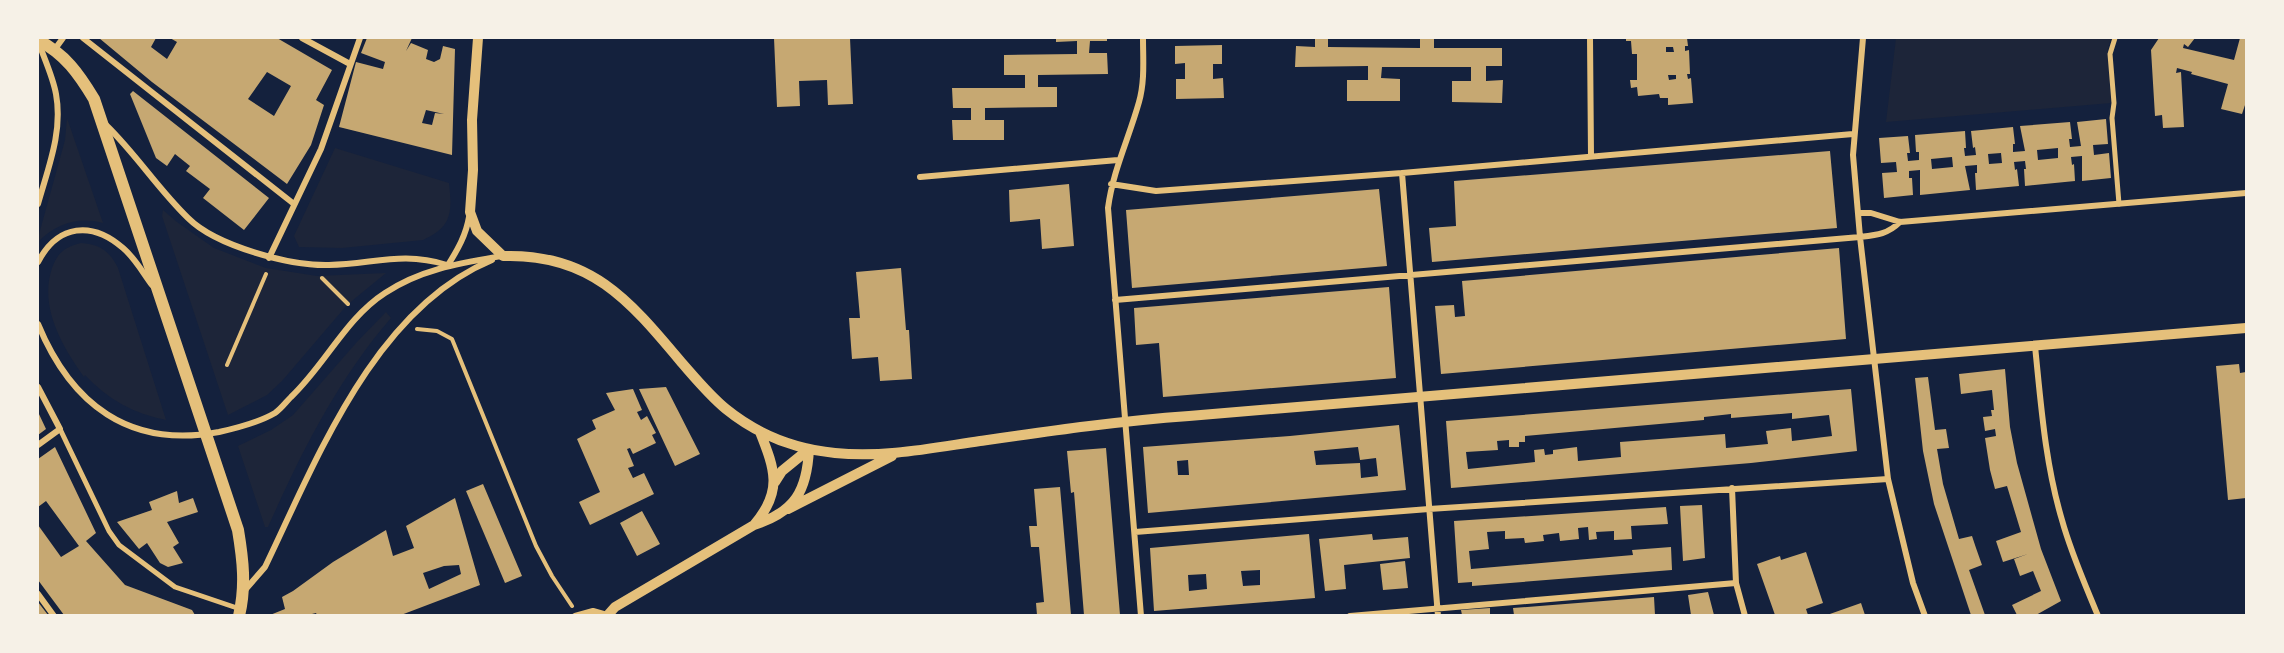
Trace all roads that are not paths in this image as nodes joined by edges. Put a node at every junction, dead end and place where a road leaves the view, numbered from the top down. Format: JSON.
{"nodes":[{"id":1,"x":63,"y":38,"type":"edge"},
{"id":2,"x":83,"y":38,"type":"edge"},
{"id":3,"x":302,"y":38,"type":"edge"},
{"id":4,"x":360,"y":38,"type":"edge"},
{"id":5,"x":478,"y":38,"type":"edge"},
{"id":6,"x":1143,"y":38,"type":"edge"},
{"id":7,"x":1590,"y":38,"type":"edge"},
{"id":8,"x":1863,"y":38,"type":"edge"},
{"id":9,"x":2115,"y":38,"type":"edge"},
{"id":10,"x":38,"y":40,"type":"edge"},
{"id":11,"x":55,"y":49,"type":"junction"},
{"id":12,"x":350,"y":64,"type":"junction"},
{"id":13,"x":102,"y":121,"type":"junction"},
{"id":14,"x":1853,"y":134,"type":"junction"},
{"id":15,"x":1591,"y":156,"type":"junction"},
{"id":16,"x":1118,"y":160,"type":"junction"},
{"id":17,"x":1402,"y":173,"type":"junction"},
{"id":18,"x":920,"y":177,"type":"dead end"},
{"id":19,"x":1111,"y":184,"type":"junction"},
{"id":20,"x":2247,"y":193,"type":"edge"},
{"id":21,"x":38,"y":204,"type":"edge"},
{"id":22,"x":294,"y":204,"type":"junction"},
{"id":23,"x":2120,"y":204,"type":"junction"},
{"id":24,"x":470,"y":212,"type":"junction"},
{"id":25,"x":1858,"y":213,"type":"junction"},
{"id":26,"x":1900,"y":222,"type":"junction"},
{"id":27,"x":1860,"y":237,"type":"junction"},
{"id":28,"x":502,"y":255,"type":"junction"},
{"id":29,"x":268,"y":258,"type":"junction"},
{"id":30,"x":38,"y":262,"type":"edge"},
{"id":31,"x":448,"y":265,"type":"junction"},
{"id":32,"x":1411,"y":274,"type":"junction"},
{"id":33,"x":158,"y":293,"type":"junction"},
{"id":34,"x":1115,"y":300,"type":"junction"},
{"id":35,"x":38,"y":324,"type":"edge"},
{"id":36,"x":2247,"y":328,"type":"edge"},
{"id":37,"x":2035,"y":346,"type":"junction"},
{"id":38,"x":1874,"y":359,"type":"junction"},
{"id":39,"x":38,"y":387,"type":"edge"},
{"id":40,"x":1421,"y":397,"type":"junction"},
{"id":41,"x":1125,"y":421,"type":"junction"},
{"id":42,"x":60,"y":429,"type":"junction"},
{"id":43,"x":760,"y":432,"type":"junction"},
{"id":44,"x":38,"y":445,"type":"edge"},
{"id":45,"x":809,"y":449,"type":"junction"},
{"id":46,"x":901,"y":452,"type":"junction"},
{"id":47,"x":1888,"y":479,"type":"junction"},
{"id":48,"x":775,"y":482,"type":"junction"},
{"id":49,"x":1732,"y":488,"type":"junction"},
{"id":50,"x":788,"y":509,"type":"junction"},
{"id":51,"x":1429,"y":509,"type":"junction"},
{"id":52,"x":754,"y":525,"type":"junction"},
{"id":53,"x":1135,"y":532,"type":"junction"},
{"id":54,"x":1736,"y":583,"type":"junction"},
{"id":55,"x":244,"y":590,"type":"junction"},
{"id":56,"x":38,"y":594,"type":"edge"},
{"id":57,"x":239,"y":612,"type":"edge"},
{"id":58,"x":1438,"y":612,"type":"edge"},
{"id":59,"x":54,"y":615,"type":"edge"},
{"id":60,"x":576,"y":615,"type":"edge"},
{"id":61,"x":607,"y":615,"type":"edge"},
{"id":62,"x":1141,"y":615,"type":"edge"},
{"id":63,"x":1350,"y":615,"type":"edge"},
{"id":64,"x":1745,"y":615,"type":"edge"},
{"id":65,"x":1925,"y":615,"type":"edge"},
{"id":66,"x":2098,"y":615,"type":"edge"}],
"edges":[{"from":1,"to":11,"type":"street"},
{"from":2,"to":22,"type":"street"},
{"from":3,"to":12,"type":"street"},
{"from":4,"to":12,"type":"street"},
{"from":5,"to":24,"type":"street"},
{"from":6,"to":16,"type":"street"},
{"from":7,"to":15,"type":"street"},
{"from":8,"to":14,"type":"street"},
{"from":9,"to":23,"type":"street"},
{"from":10,"to":11,"type":"main road"},
{"from":10,"to":21,"type":"street"},
{"from":11,"to":13,"type":"main road"},
{"from":12,"to":22,"type":"street"},
{"from":13,"to":29,"type":"street"},
{"from":13,"to":33,"type":"main road"},
{"from":14,"to":15,"type":"street"},
{"from":14,"to":25,"type":"street"},
{"from":15,"to":17,"type":"street"},
{"from":16,"to":18,"type":"street"},
{"from":16,"to":19,"type":"street"},
{"from":17,"to":19,"type":"street"},
{"from":17,"to":32,"type":"street"},
{"from":19,"to":34,"type":"street"},
{"from":20,"to":23,"type":"street"},
{"from":22,"to":29,"type":"street"},
{"from":23,"to":26,"type":"street"},
{"from":24,"to":28,"type":"street"},
{"from":24,"to":31,"type":"street"},
{"from":25,"to":26,"type":"street"},
{"from":25,"to":27,"type":"street"},
{"from":26,"to":27,"type":"street"},
{"from":27,"to":32,"type":"street"},
{"from":27,"to":38,"type":"street"},
{"from":28,"to":31,"type":"street"},
{"from":28,"to":43,"type":"street"},
{"from":28,"to":55,"type":"street"},
{"from":29,"to":31,"type":"street"},
{"from":30,"to":33,"type":"street"},
{"from":31,"to":35,"type":"street"},
{"from":32,"to":34,"type":"street"},
{"from":32,"to":40,"type":"street"},
{"from":33,"to":55,"type":"main road"},
{"from":34,"to":41,"type":"street"},
{"from":36,"to":37,"type":"street"},
{"from":37,"to":38,"type":"street"},
{"from":37,"to":66,"type":"street"},
{"from":38,"to":40,"type":"street"},
{"from":38,"to":47,"type":"street"},
{"from":39,"to":42,"type":"street"},
{"from":40,"to":41,"type":"street"},
{"from":40,"to":51,"type":"street"},
{"from":41,"to":46,"type":"street"},
{"from":41,"to":53,"type":"street"},
{"from":42,"to":44,"type":"street"},
{"from":42,"to":57,"type":"street"},
{"from":43,"to":45,"type":"street"},
{"from":43,"to":48,"type":"street"},
{"from":45,"to":46,"type":"street"},
{"from":45,"to":48,"type":"street"},
{"from":45,"to":50,"type":"street"},
{"from":46,"to":50,"type":"street"},
{"from":47,"to":49,"type":"street"},
{"from":47,"to":65,"type":"street"},
{"from":48,"to":52,"type":"street"},
{"from":49,"to":51,"type":"street"},
{"from":49,"to":54,"type":"street"},
{"from":50,"to":52,"type":"street"},
{"from":51,"to":53,"type":"street"},
{"from":51,"to":58,"type":"street"},
{"from":52,"to":61,"type":"street"},
{"from":53,"to":62,"type":"street"},
{"from":54,"to":58,"type":"street"},
{"from":54,"to":64,"type":"street"},
{"from":55,"to":57,"type":"main road"},
{"from":56,"to":59,"type":"street"},
{"from":58,"to":63,"type":"street"},
{"from":60,"to":61,"type":"street"}]}
